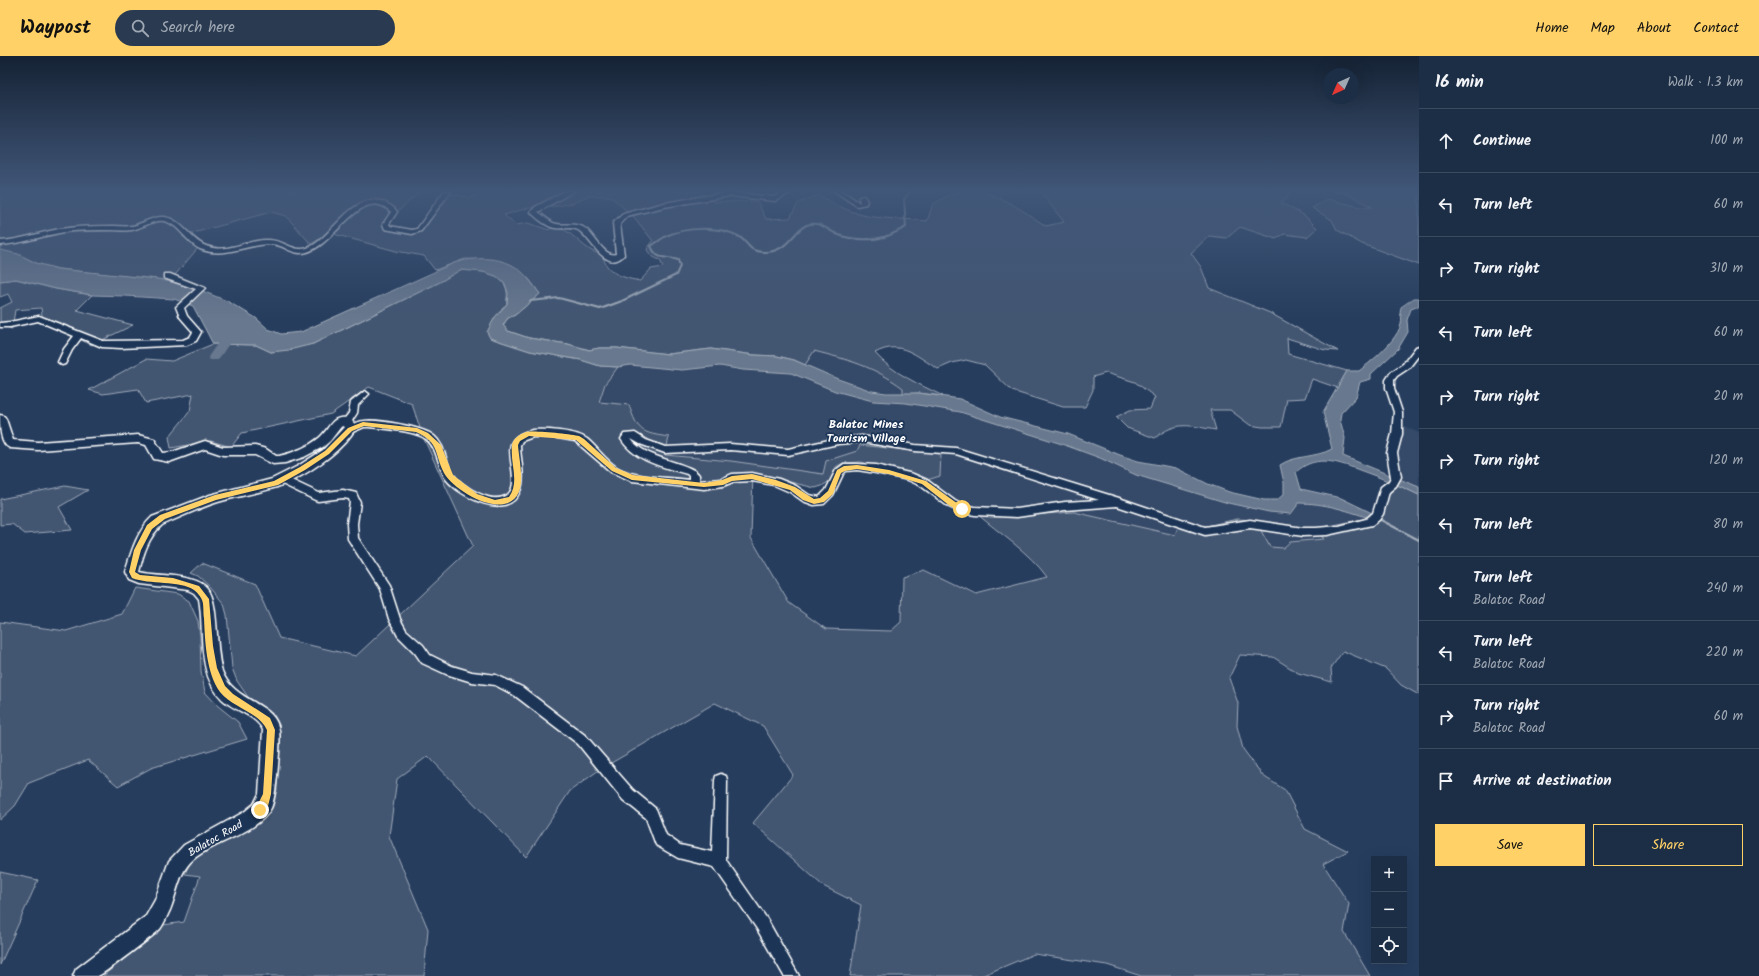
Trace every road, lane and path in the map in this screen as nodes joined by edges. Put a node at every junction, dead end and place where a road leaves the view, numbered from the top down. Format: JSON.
{"nodes":[{"id":1,"x":48,"y":234,"type":"edge"},
{"id":2,"x":184,"y":234,"type":"edge"},
{"id":3,"x":331,"y":234,"type":"edge"},
{"id":4,"x":586,"y":234,"type":"edge"},
{"id":5,"x":617,"y":234,"type":"edge"},
{"id":6,"x":0,"y":242,"type":"edge"},
{"id":7,"x":167,"y":276,"type":"dead end"},
{"id":8,"x":0,"y":325,"type":"edge"},
{"id":9,"x":79,"y":335,"type":"junction"},
{"id":10,"x":1419,"y":349,"type":"edge"},
{"id":11,"x":62,"y":362,"type":"dead end"},
{"id":12,"x":365,"y":394,"type":"dead end"},
{"id":13,"x":0,"y":419,"type":"edge"},
{"id":14,"x":349,"y":426,"type":"junction"},
{"id":15,"x":282,"y":480,"type":"junction"},
{"id":16,"x":694,"y":484,"type":"junction"},
{"id":17,"x":1117,"y":502,"type":"junction"},
{"id":18,"x":721,"y":780,"type":"dead end"},
{"id":19,"x":719,"y":862,"type":"junction"},
{"id":20,"x":83,"y":976,"type":"edge"},
{"id":21,"x":792,"y":976,"type":"edge"}],
"edges":[{"from":1,"to":6,"type":"street"},
{"from":2,"to":3,"type":"street"},
{"from":4,"to":5,"type":"street"},
{"from":7,"to":9,"type":"street"},
{"from":8,"to":9,"type":"street"},
{"from":9,"to":11,"type":"street"},
{"from":10,"to":17,"type":"street"},
{"from":12,"to":14,"type":"street"},
{"from":13,"to":14,"type":"main road"},
{"from":14,"to":15,"type":"main road","name":"Balatoc Road"},
{"from":14,"to":16,"type":"street"},
{"from":15,"to":19,"type":"street"},
{"from":15,"to":20,"type":"main road","name":"Balatoc Road"},
{"from":16,"to":17,"type":"street"},
{"from":16,"to":17,"type":"street"},
{"from":18,"to":19,"type":"street"},
{"from":19,"to":21,"type":"street"}]}
